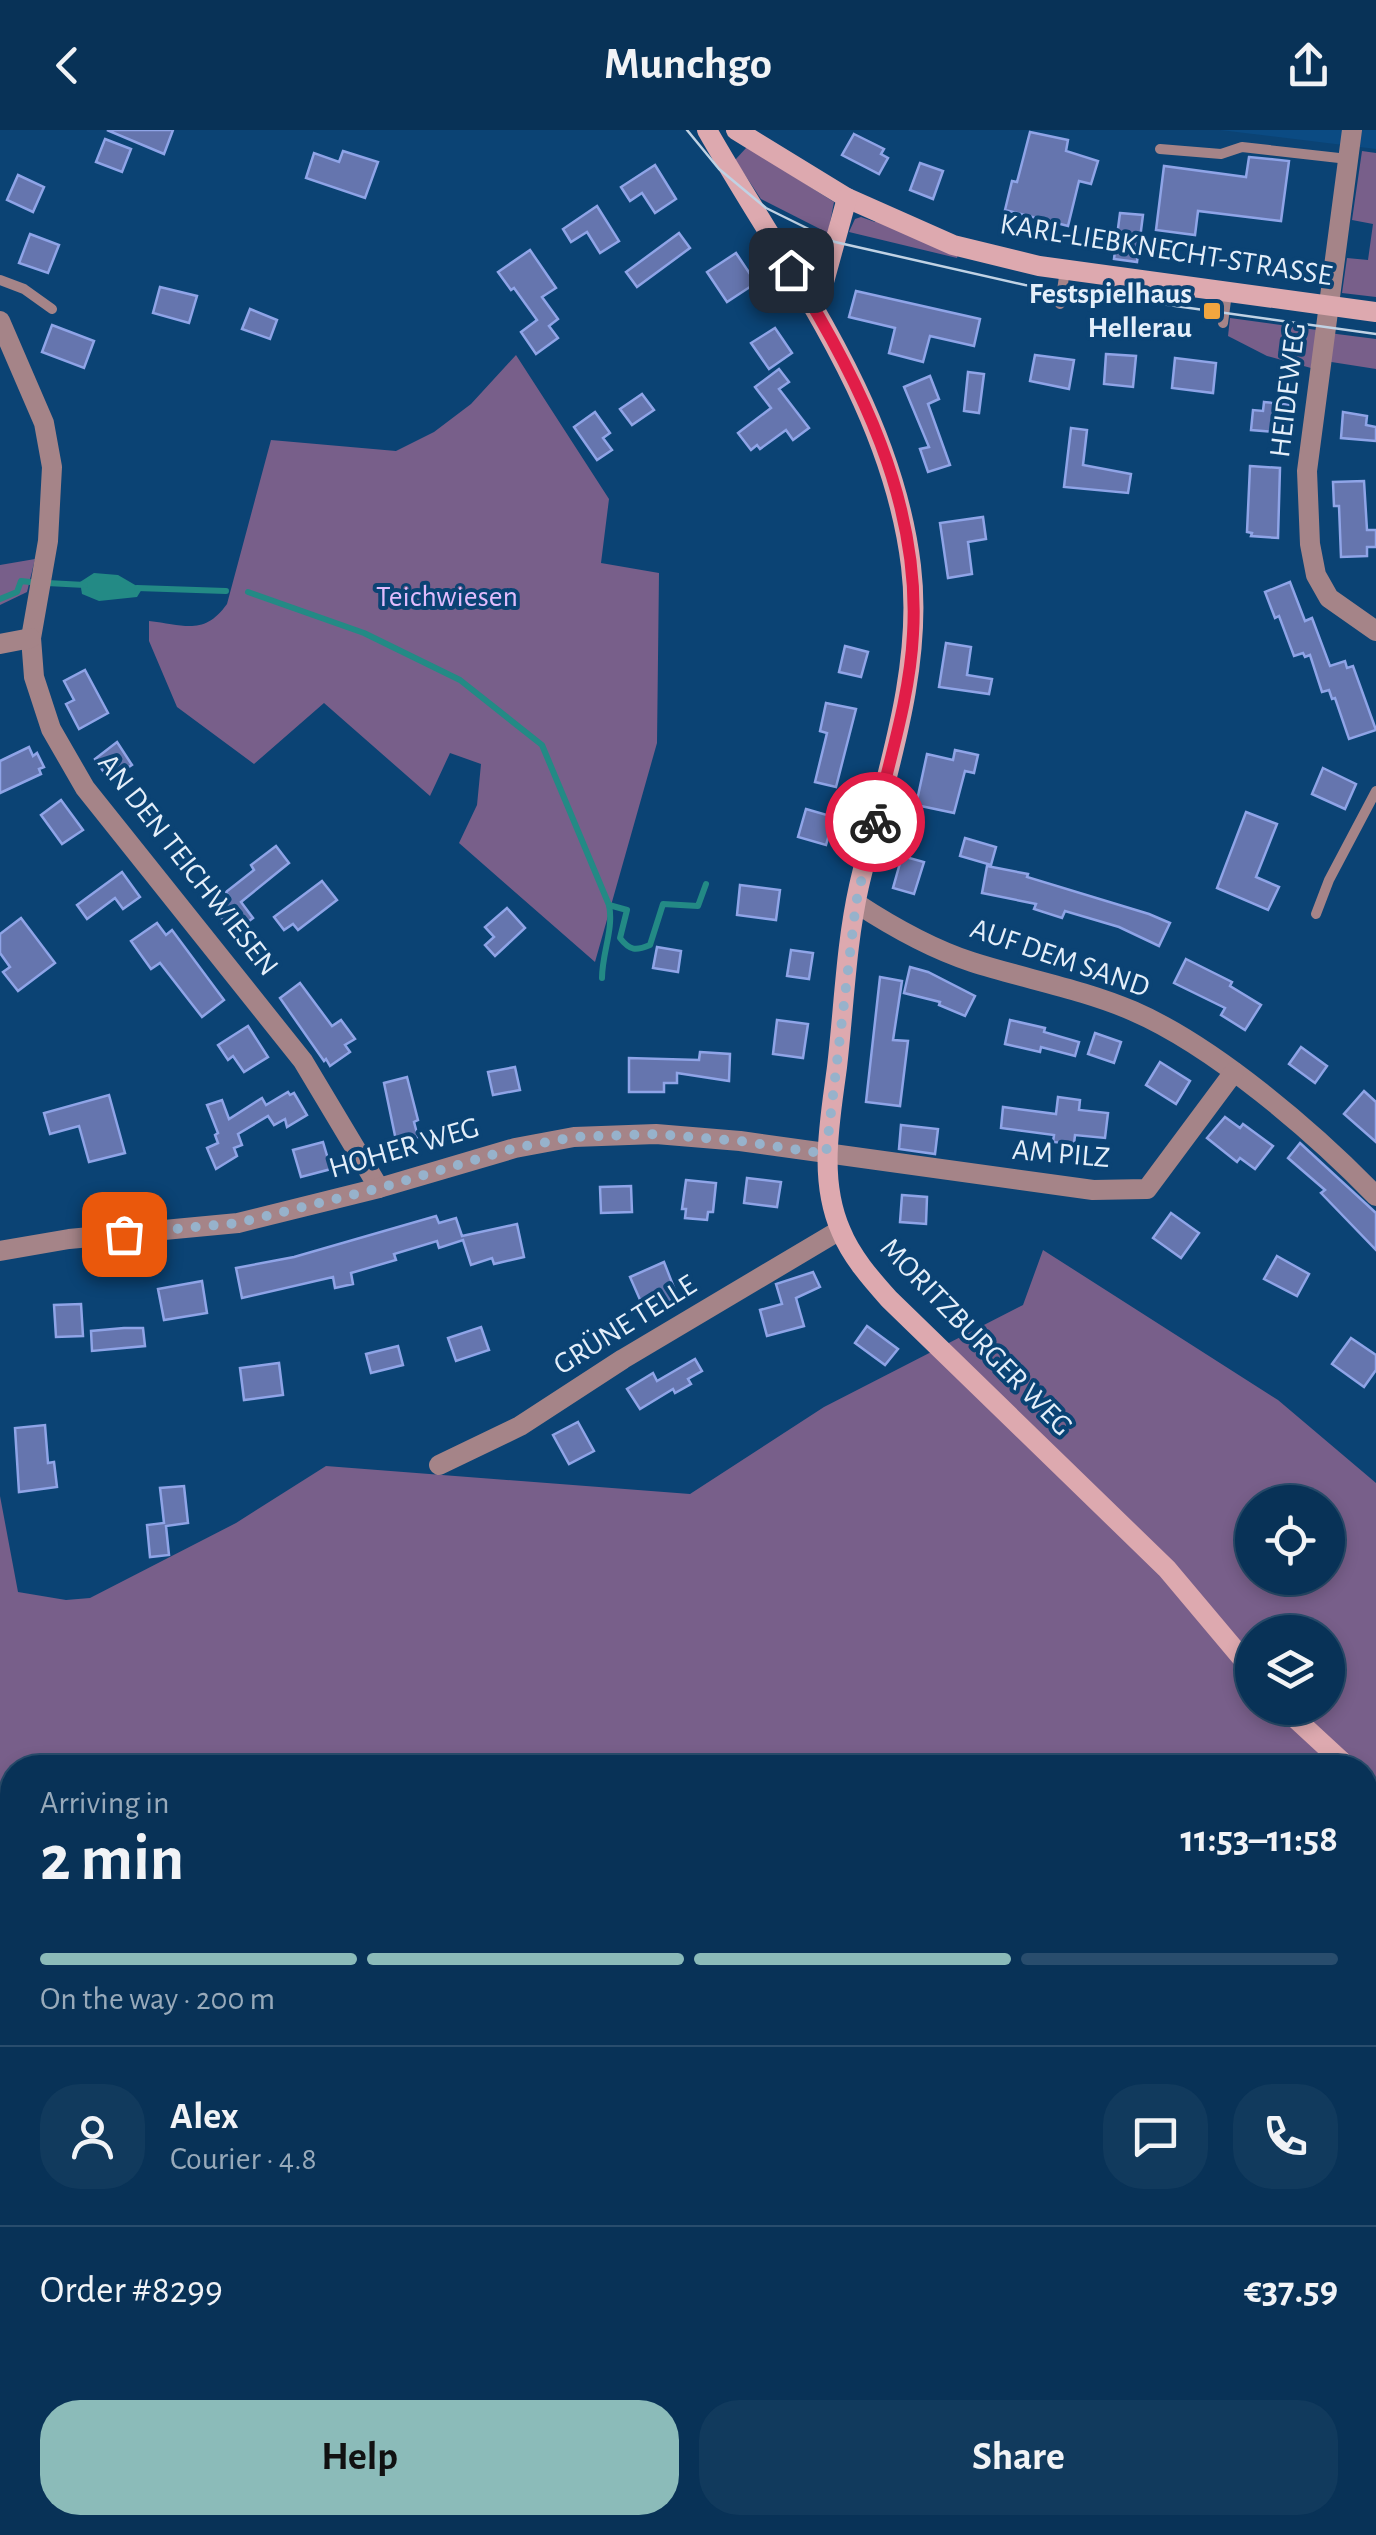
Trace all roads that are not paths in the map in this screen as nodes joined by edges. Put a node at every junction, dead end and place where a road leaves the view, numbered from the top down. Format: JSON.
{"nodes":[{"id":1,"x":706,"y":130,"type":"edge"},
{"id":2,"x":736,"y":130,"type":"edge"},
{"id":3,"x":1352,"y":130,"type":"edge"},
{"id":4,"x":1160,"y":149,"type":"dead end"},
{"id":5,"x":1348,"y":159,"type":"junction"},
{"id":6,"x":847,"y":198,"type":"junction"},
{"id":7,"x":1065,"y":270,"type":"junction"},
{"id":8,"x":0,"y":280,"type":"edge"},
{"id":9,"x":1227,"y":292,"type":"junction"},
{"id":10,"x":808,"y":298,"type":"junction"},
{"id":11,"x":1060,"y":304,"type":"dead end"},
{"id":12,"x":1329,"y":306,"type":"junction"},
{"id":13,"x":52,"y":309,"type":"dead end"},
{"id":14,"x":1376,"y":312,"type":"edge"},
{"id":15,"x":0,"y":321,"type":"edge"},
{"id":16,"x":1222,"y":323,"type":"dead end"},
{"id":17,"x":1376,"y":631,"type":"edge"},
{"id":18,"x":32,"y":638,"type":"junction"},
{"id":19,"x":0,"y":644,"type":"edge"},
{"id":20,"x":1376,"y":791,"type":"edge"},
{"id":21,"x":856,"y":903,"type":"junction"},
{"id":22,"x":1316,"y":914,"type":"dead end"},
{"id":23,"x":1234,"y":1072,"type":"junction"},
{"id":24,"x":826,"y":1154,"type":"junction"},
{"id":25,"x":380,"y":1188,"type":"junction"},
{"id":26,"x":1376,"y":1196,"type":"edge"},
{"id":27,"x":840,"y":1230,"type":"junction"},
{"id":28,"x":0,"y":1252,"type":"edge"},
{"id":29,"x":439,"y":1465,"type":"dead end"},
{"id":30,"x":1235,"y":1650,"type":"edge"},
{"id":31,"x":1302,"y":1725,"type":"edge"},
{"id":32,"x":1335,"y":1755,"type":"edge"}],
"edges":[{"from":1,"to":10,"type":"street","name":"MORITZBURGER WEG"},
{"from":2,"to":6,"type":"street","name":"KARL-LIEBKNECHT-STRASSE"},
{"from":3,"to":5,"type":"street","name":"HEIDEWEG"},
{"from":4,"to":5,"type":"lane"},
{"from":5,"to":12,"type":"street","name":"HEIDEWEG"},
{"from":6,"to":7,"type":"street","name":"KARL-LIEBKNECHT-STRASSE"},
{"from":6,"to":10,"type":"street"},
{"from":7,"to":9,"type":"street","name":"KARL-LIEBKNECHT-STRASSE"},
{"from":7,"to":11,"type":"lane"},
{"from":8,"to":13,"type":"lane"},
{"from":9,"to":12,"type":"street","name":"KARL-LIEBKNECHT-STRASSE"},
{"from":9,"to":16,"type":"lane"},
{"from":10,"to":21,"type":"street","name":"MORITZBURGER WEG"},
{"from":12,"to":14,"type":"street","name":"KARL-LIEBKNECHT-STRASSE"},
{"from":12,"to":17,"type":"street","name":"HEIDEWEG"},
{"from":15,"to":18,"type":"street","name":"AN DEN TEICHWIESEN"},
{"from":18,"to":19,"type":"street"},
{"from":18,"to":25,"type":"street","name":"AN DEN TEICHWIESEN"},
{"from":20,"to":22,"type":"lane"},
{"from":21,"to":23,"type":"street","name":"AUF DEM SAND"},
{"from":21,"to":24,"type":"street","name":"MORITZBURGER WEG"},
{"from":23,"to":24,"type":"street","name":"AM PILZ"},
{"from":23,"to":26,"type":"street","name":"AUF DEM SAND"},
{"from":24,"to":25,"type":"street","name":"HOHER WEG"},
{"from":24,"to":27,"type":"street","name":"MORITZBURGER WEG"},
{"from":25,"to":28,"type":"street","name":"HOHER WEG"},
{"from":27,"to":29,"type":"street","name":"GRÜNE TELLE"},
{"from":27,"to":30,"type":"street","name":"MORITZBURGER WEG"},
{"from":31,"to":32,"type":"street"}]}
